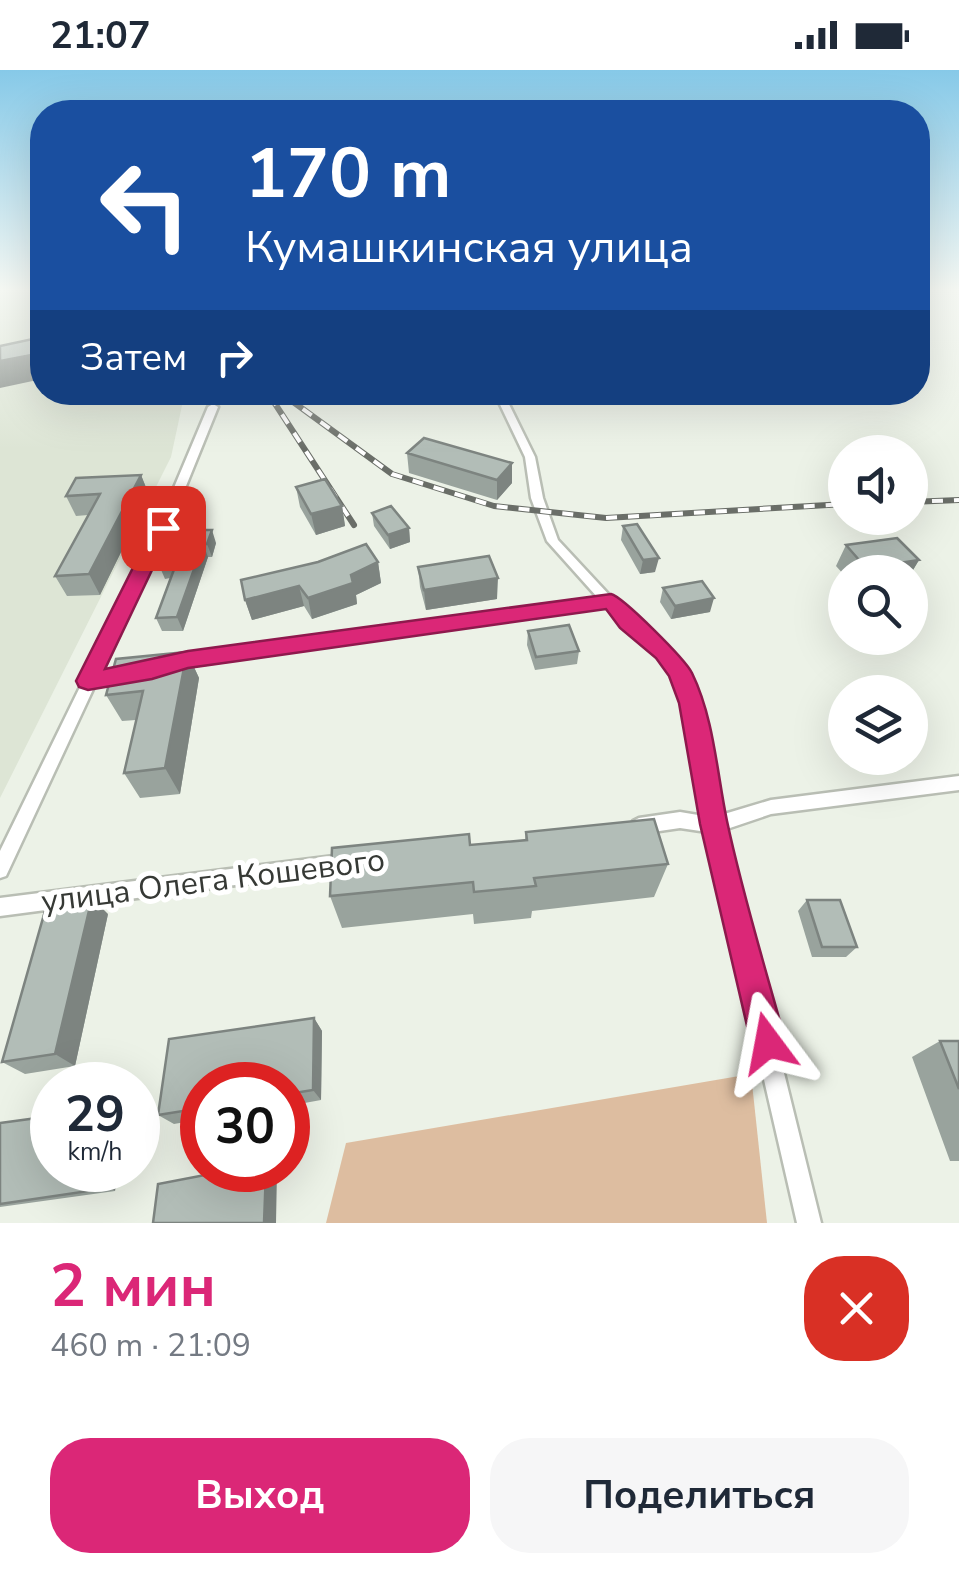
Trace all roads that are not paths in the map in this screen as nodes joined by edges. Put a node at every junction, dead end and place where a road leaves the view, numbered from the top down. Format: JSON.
{"nodes":[{"id":1,"x":504,"y":405,"type":"edge"},
{"id":2,"x":213,"y":407,"type":"dead end"},
{"id":3,"x":611,"y":601,"type":"junction"},
{"id":4,"x":152,"y":670,"type":"edge"},
{"id":5,"x":136,"y":673,"type":"edge"},
{"id":6,"x":88,"y":681,"type":"junction"},
{"id":7,"x":959,"y":784,"type":"edge"},
{"id":8,"x":714,"y":824,"type":"junction"},
{"id":9,"x":622,"y":828,"type":"edge"},
{"id":10,"x":369,"y":860,"type":"edge"},
{"id":11,"x":0,"y":870,"type":"edge"},
{"id":12,"x":0,"y":907,"type":"edge"},
{"id":13,"x":808,"y":1223,"type":"edge"}],
"edges":[{"from":1,"to":3,"type":"street"},
{"from":2,"to":6,"type":"street"},
{"from":3,"to":4,"type":"street"},
{"from":3,"to":8,"type":"street"},
{"from":5,"to":6,"type":"street"},
{"from":6,"to":11,"type":"street"},
{"from":7,"to":8,"type":"street"},
{"from":8,"to":9,"type":"street"},
{"from":8,"to":13,"type":"street"},
{"from":10,"to":12,"type":"street","name":"улица Олега Кошевого"}]}
